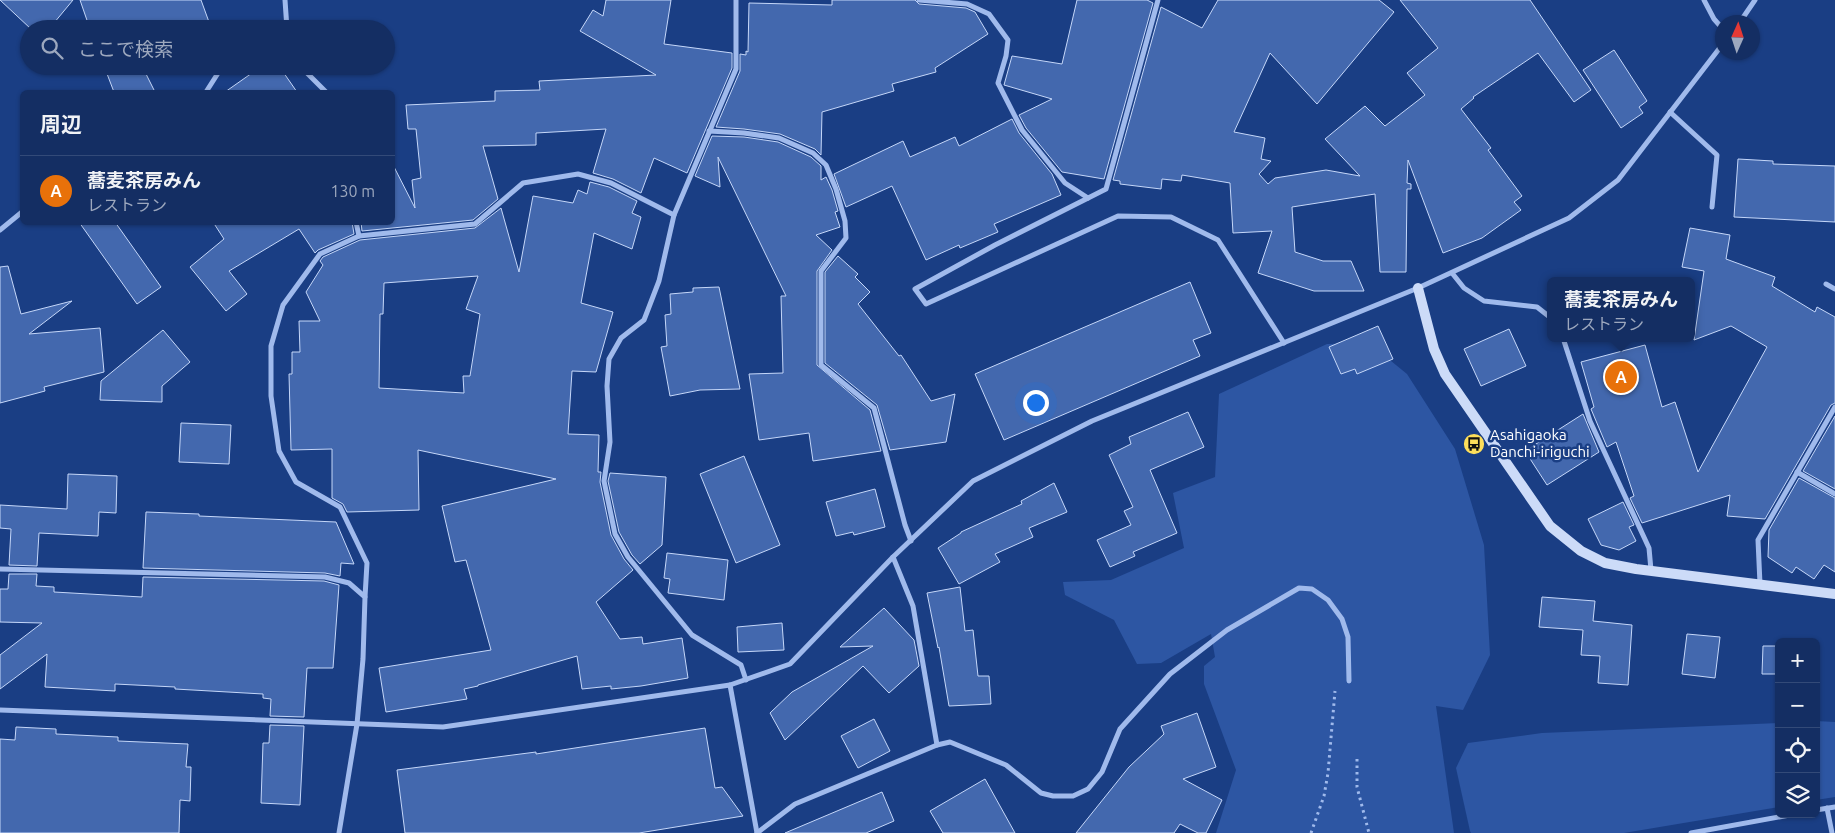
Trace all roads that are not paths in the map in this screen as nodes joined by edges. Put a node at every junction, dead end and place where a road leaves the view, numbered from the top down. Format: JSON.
{"nodes":[{"id":1,"x":285,"y":0,"type":"edge"},
{"id":2,"x":736,"y":0,"type":"edge"},
{"id":3,"x":920,"y":0,"type":"edge"},
{"id":4,"x":1158,"y":0,"type":"edge"},
{"id":5,"x":1704,"y":0,"type":"edge"},
{"id":6,"x":1755,"y":0,"type":"edge"},
{"id":7,"x":1745,"y":15,"type":"edge"},
{"id":8,"x":286,"y":20,"type":"edge"},
{"id":9,"x":1715,"y":20,"type":"edge"},
{"id":10,"x":1715,"y":54,"type":"edge"},
{"id":11,"x":217,"y":75,"type":"edge"},
{"id":12,"x":309,"y":75,"type":"edge"},
{"id":13,"x":207,"y":90,"type":"edge"},
{"id":14,"x":324,"y":90,"type":"edge"},
{"id":15,"x":1670,"y":112,"type":"junction"},
{"id":16,"x":709,"y":131,"type":"junction"},
{"id":17,"x":1088,"y":198,"type":"junction"},
{"id":18,"x":1712,"y":207,"type":"dead end"},
{"id":19,"x":20,"y":214,"type":"edge"},
{"id":20,"x":674,"y":215,"type":"junction"},
{"id":21,"x":356,"y":225,"type":"edge"},
{"id":22,"x":0,"y":230,"type":"edge"},
{"id":23,"x":358,"y":236,"type":"junction"},
{"id":24,"x":1452,"y":273,"type":"junction"},
{"id":25,"x":1826,"y":284,"type":"dead end"},
{"id":26,"x":1418,"y":288,"type":"junction"},
{"id":27,"x":1835,"y":290,"type":"edge"},
{"id":28,"x":1547,"y":315,"type":"edge"},
{"id":29,"x":1564,"y":342,"type":"edge"},
{"id":30,"x":1284,"y":343,"type":"junction"},
{"id":31,"x":1835,"y":407,"type":"edge"},
{"id":32,"x":1797,"y":472,"type":"junction"},
{"id":33,"x":1835,"y":494,"type":"edge"},
{"id":34,"x":911,"y":541,"type":"junction"},
{"id":35,"x":893,"y":558,"type":"junction"},
{"id":36,"x":0,"y":570,"type":"edge"},
{"id":37,"x":1651,"y":571,"type":"junction"},
{"id":38,"x":1760,"y":584,"type":"junction"},
{"id":39,"x":1835,"y":594,"type":"edge"},
{"id":40,"x":365,"y":597,"type":"junction"},
{"id":41,"x":746,"y":680,"type":"junction"},
{"id":42,"x":1349,"y":681,"type":"dead end"},
{"id":43,"x":730,"y":685,"type":"junction"},
{"id":44,"x":0,"y":710,"type":"edge"},
{"id":45,"x":357,"y":724,"type":"junction"},
{"id":46,"x":937,"y":745,"type":"junction"},
{"id":47,"x":1835,"y":807,"type":"edge"},
{"id":48,"x":1827,"y":808,"type":"junction"},
{"id":49,"x":1820,"y":809,"type":"edge"},
{"id":50,"x":1775,"y":818,"type":"edge"},
{"id":51,"x":339,"y":833,"type":"edge"},
{"id":52,"x":757,"y":833,"type":"edge"},
{"id":53,"x":1691,"y":833,"type":"edge"},
{"id":54,"x":1832,"y":833,"type":"edge"}],
"edges":[{"from":1,"to":8,"type":"street"},
{"from":2,"to":16,"type":"street"},
{"from":3,"to":17,"type":"street"},
{"from":4,"to":17,"type":"street"},
{"from":5,"to":9,"type":"street"},
{"from":6,"to":7,"type":"street"},
{"from":10,"to":15,"type":"street"},
{"from":11,"to":13,"type":"street"},
{"from":12,"to":14,"type":"street"},
{"from":15,"to":18,"type":"street"},
{"from":15,"to":24,"type":"street"},
{"from":16,"to":20,"type":"street"},
{"from":16,"to":34,"type":"street"},
{"from":17,"to":30,"type":"street"},
{"from":19,"to":22,"type":"street"},
{"from":20,"to":23,"type":"street"},
{"from":20,"to":41,"type":"street"},
{"from":21,"to":23,"type":"street"},
{"from":23,"to":40,"type":"street"},
{"from":24,"to":26,"type":"street"},
{"from":24,"to":28,"type":"street"},
{"from":25,"to":27,"type":"street"},
{"from":26,"to":30,"type":"street"},
{"from":26,"to":37,"type":"street"},
{"from":29,"to":37,"type":"street"},
{"from":30,"to":34,"type":"street"},
{"from":31,"to":32,"type":"street"},
{"from":32,"to":33,"type":"street"},
{"from":32,"to":38,"type":"street"},
{"from":34,"to":35,"type":"street"},
{"from":35,"to":41,"type":"street"},
{"from":35,"to":46,"type":"street"},
{"from":36,"to":40,"type":"street"},
{"from":37,"to":38,"type":"street"},
{"from":38,"to":39,"type":"street"},
{"from":40,"to":45,"type":"street"},
{"from":41,"to":43,"type":"street"},
{"from":42,"to":46,"type":"street"},
{"from":43,"to":45,"type":"street"},
{"from":43,"to":52,"type":"street"},
{"from":44,"to":45,"type":"street"},
{"from":45,"to":51,"type":"street"},
{"from":46,"to":52,"type":"street"},
{"from":47,"to":48,"type":"street"},
{"from":48,"to":49,"type":"street"},
{"from":48,"to":54,"type":"street"},
{"from":50,"to":53,"type":"street"}]}
